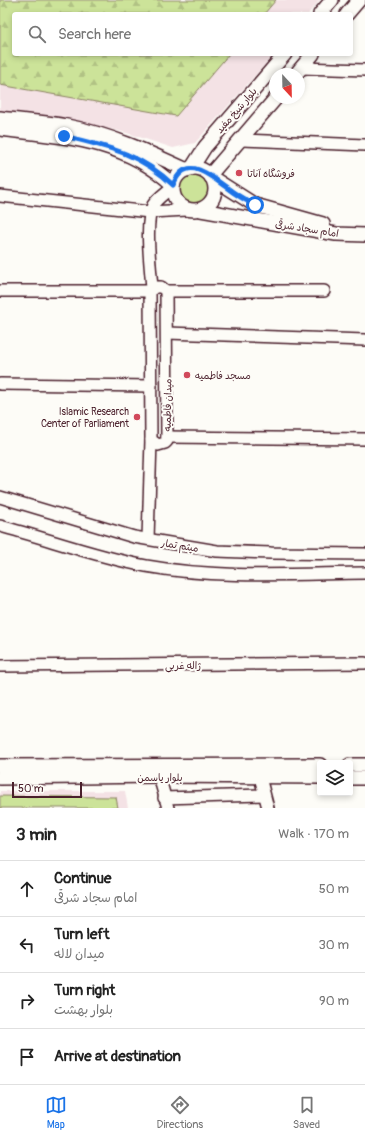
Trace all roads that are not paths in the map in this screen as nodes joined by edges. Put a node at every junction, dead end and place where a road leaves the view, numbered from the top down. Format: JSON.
{"nodes":[{"id":1,"x":332,"y":0,"type":"edge"},
{"id":2,"x":359,"y":0,"type":"edge"},
{"id":3,"x":322,"y":12,"type":"edge"},
{"id":4,"x":349,"y":12,"type":"edge"},
{"id":5,"x":283,"y":56,"type":"edge"},
{"id":6,"x":311,"y":56,"type":"edge"},
{"id":7,"x":301,"y":68,"type":"edge"},
{"id":8,"x":365,"y":70,"type":"edge"},
{"id":9,"x":305,"y":71,"type":"edge"},
{"id":10,"x":271,"y":104,"type":"edge"},
{"id":11,"x":0,"y":118,"type":"edge"},
{"id":12,"x":0,"y":129,"type":"edge"},
{"id":13,"x":242,"y":140,"type":"junction"},
{"id":14,"x":365,"y":145,"type":"edge"},
{"id":15,"x":189,"y":169,"type":"junction"},
{"id":16,"x":211,"y":176,"type":"junction"},
{"id":17,"x":173,"y":186,"type":"junction"},
{"id":18,"x":0,"y":196,"type":"edge"},
{"id":19,"x":187,"y":210,"type":"junction"},
{"id":20,"x":201,"y":210,"type":"junction"},
{"id":21,"x":150,"y":212,"type":"junction"},
{"id":22,"x":365,"y":229,"type":"edge"},
{"id":23,"x":365,"y":235,"type":"edge"},
{"id":24,"x":151,"y":290,"type":"junction"},
{"id":25,"x":0,"y":291,"type":"edge"},
{"id":26,"x":166,"y":291,"type":"junction"},
{"id":27,"x":324,"y":291,"type":"dead end"},
{"id":28,"x":167,"y":333,"type":"junction"},
{"id":29,"x":365,"y":340,"type":"edge"},
{"id":30,"x":0,"y":384,"type":"edge"},
{"id":31,"x":151,"y":386,"type":"junction"},
{"id":32,"x":167,"y":437,"type":"junction"},
{"id":33,"x":365,"y":439,"type":"edge"},
{"id":34,"x":151,"y":440,"type":"junction"},
{"id":35,"x":0,"y":497,"type":"edge"},
{"id":36,"x":0,"y":526,"type":"edge"},
{"id":37,"x":148,"y":539,"type":"junction"},
{"id":38,"x":365,"y":554,"type":"edge"},
{"id":39,"x":365,"y":573,"type":"edge"},
{"id":40,"x":365,"y":663,"type":"edge"},
{"id":41,"x":0,"y":666,"type":"edge"},
{"id":42,"x":317,"y":765,"type":"edge"},
{"id":43,"x":353,"y":765,"type":"edge"},
{"id":44,"x":365,"y":765,"type":"edge"},
{"id":45,"x":0,"y":766,"type":"edge"},
{"id":46,"x":158,"y":771,"type":"junction"},
{"id":47,"x":260,"y":777,"type":"junction"},
{"id":48,"x":317,"y":777,"type":"edge"},
{"id":49,"x":0,"y":778,"type":"edge"},
{"id":50,"x":353,"y":778,"type":"edge"},
{"id":51,"x":365,"y":778,"type":"edge"},
{"id":52,"x":264,"y":795,"type":"junction"},
{"id":53,"x":166,"y":803,"type":"edge"},
{"id":54,"x":268,"y":808,"type":"edge"}],
"edges":[{"from":1,"to":3,"type":"street"},
{"from":2,"to":4,"type":"street"},
{"from":5,"to":15,"type":"street","name":"بلوار شیخ مفید"},
{"from":6,"to":7,"type":"street"},
{"from":8,"to":9,"type":"street"},
{"from":10,"to":13,"type":"street"},
{"from":11,"to":15,"type":"street"},
{"from":12,"to":17,"type":"street"},
{"from":13,"to":14,"type":"street"},
{"from":13,"to":16,"type":"street"},
{"from":15,"to":16,"type":"street"},
{"from":15,"to":17,"type":"street"},
{"from":16,"to":20,"type":"street"},
{"from":16,"to":22,"type":"street","name":"امام سجاد شرقی"},
{"from":17,"to":19,"type":"street"},
{"from":17,"to":21,"type":"street"},
{"from":18,"to":21,"type":"street"},
{"from":19,"to":20,"type":"street"},
{"from":19,"to":21,"type":"street"},
{"from":20,"to":23,"type":"street","name":"امام سجاد شرقی"},
{"from":21,"to":24,"type":"street","name":"میدان فاطمیه"},
{"from":24,"to":25,"type":"street"},
{"from":24,"to":26,"type":"street"},
{"from":24,"to":31,"type":"street","name":"میدان فاطمیه"},
{"from":26,"to":27,"type":"street"},
{"from":26,"to":28,"type":"street","name":"میدان فاطمیه"},
{"from":28,"to":29,"type":"street"},
{"from":28,"to":32,"type":"street","name":"میدان فاطمیه"},
{"from":30,"to":31,"type":"street"},
{"from":31,"to":34,"type":"street","name":"میدان فاطمیه"},
{"from":32,"to":33,"type":"street"},
{"from":32,"to":34,"type":"street","name":"میدان فاطمیه"},
{"from":34,"to":37,"type":"street"},
{"from":35,"to":37,"type":"street","name":"میثم تمار"},
{"from":36,"to":39,"type":"street"},
{"from":37,"to":38,"type":"street","name":"میثم تمار"},
{"from":40,"to":41,"type":"street","name":"ژاله غربی"},
{"from":42,"to":46,"type":"street","name":"بلوار یاسمن"},
{"from":43,"to":44,"type":"street"},
{"from":45,"to":46,"type":"street","name":"بلوار یاسمن"},
{"from":46,"to":47,"type":"street","name":"بلوار یاسمن"},
{"from":46,"to":49,"type":"street","name":"بلوار یاسمن"},
{"from":46,"to":53,"type":"street"},
{"from":47,"to":48,"type":"street","name":"بلوار یاسمن"},
{"from":47,"to":52,"type":"street"},
{"from":50,"to":51,"type":"street"},
{"from":52,"to":53,"type":"street"},
{"from":52,"to":54,"type":"street"}]}
